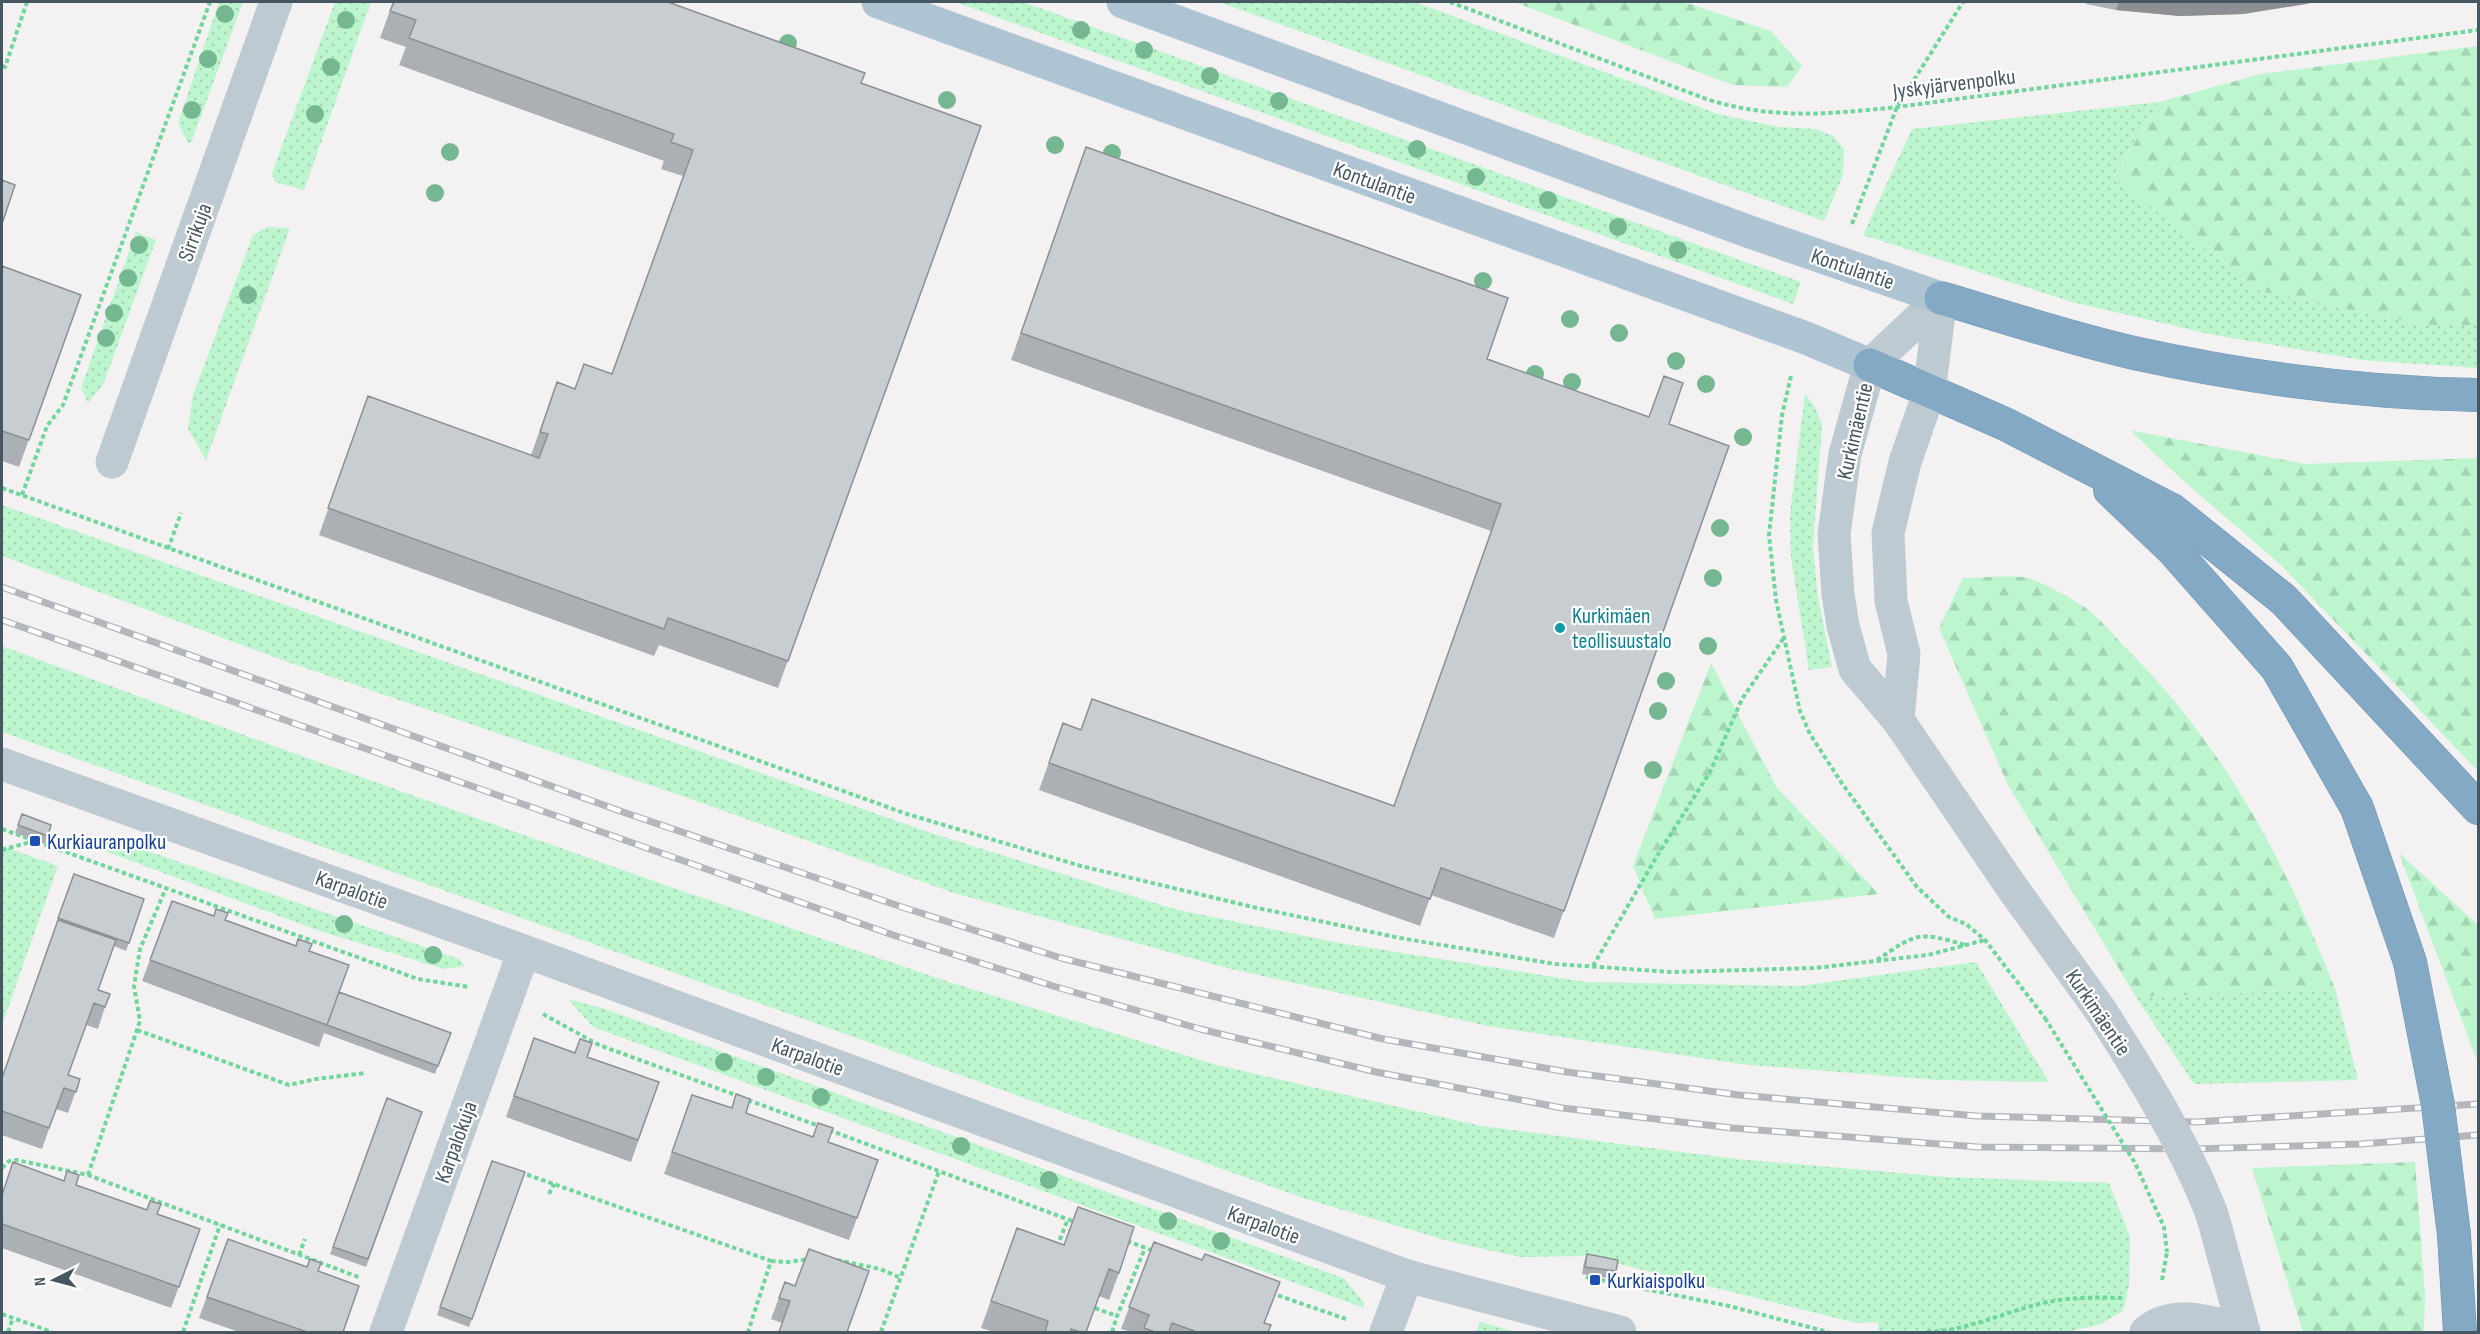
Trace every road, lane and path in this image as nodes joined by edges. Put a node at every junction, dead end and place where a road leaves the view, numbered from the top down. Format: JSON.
{"nodes":[{"id":1,"x":27,"y":2,"type":"edge"},
{"id":2,"x":210,"y":2,"type":"edge"},
{"id":3,"x":276,"y":2,"type":"edge"},
{"id":4,"x":878,"y":2,"type":"edge"},
{"id":5,"x":1123,"y":2,"type":"edge"},
{"id":6,"x":1450,"y":2,"type":"edge"},
{"id":7,"x":1964,"y":2,"type":"edge"},
{"id":8,"x":2478,"y":30,"type":"edge"},
{"id":9,"x":2,"y":66,"type":"edge"},
{"id":10,"x":1897,"y":107,"type":"junction"},
{"id":11,"x":1849,"y":231,"type":"dead end"},
{"id":12,"x":1941,"y":298,"type":"junction"},
{"id":13,"x":1870,"y":365,"type":"junction"},
{"id":14,"x":1929,"y":393,"type":"junction"},
{"id":15,"x":2478,"y":395,"type":"edge"},
{"id":16,"x":112,"y":462,"type":"dead end"},
{"id":17,"x":2081,"y":462,"type":"junction"},
{"id":18,"x":2,"y":488,"type":"edge"},
{"id":19,"x":22,"y":495,"type":"junction"},
{"id":20,"x":181,"y":513,"type":"dead end"},
{"id":21,"x":168,"y":549,"type":"junction"},
{"id":22,"x":1784,"y":638,"type":"dead end"},
{"id":23,"x":1898,"y":720,"type":"junction"},
{"id":24,"x":2,"y":764,"type":"edge"},
{"id":25,"x":2478,"y":808,"type":"edge"},
{"id":26,"x":2,"y":829,"type":"edge"},
{"id":27,"x":35,"y":841,"type":"junction"},
{"id":28,"x":2,"y":850,"type":"edge"},
{"id":29,"x":166,"y":888,"type":"junction"},
{"id":30,"x":1986,"y":940,"type":"dead end"},
{"id":31,"x":1966,"y":945,"type":"junction"},
{"id":32,"x":524,"y":951,"type":"junction"},
{"id":33,"x":1875,"y":961,"type":"junction"},
{"id":34,"x":1593,"y":966,"type":"junction"},
{"id":35,"x":470,"y":987,"type":"dead end"},
{"id":36,"x":539,"y":1011,"type":"dead end"},
{"id":37,"x":2045,"y":1018,"type":"dead end"},
{"id":38,"x":136,"y":1030,"type":"junction"},
{"id":39,"x":366,"y":1073,"type":"dead end"},
{"id":40,"x":452,"y":1149,"type":"junction"},
{"id":41,"x":2,"y":1168,"type":"edge"},
{"id":42,"x":939,"y":1171,"type":"junction"},
{"id":43,"x":88,"y":1175,"type":"junction"},
{"id":44,"x":554,"y":1184,"type":"junction"},
{"id":45,"x":549,"y":1194,"type":"dead end"},
{"id":46,"x":1068,"y":1219,"type":"junction"},
{"id":47,"x":1079,"y":1223,"type":"edge"},
{"id":48,"x":220,"y":1225,"type":"junction"},
{"id":49,"x":305,"y":1239,"type":"dead end"},
{"id":50,"x":1123,"y":1240,"type":"edge"},
{"id":51,"x":1145,"y":1248,"type":"junction"},
{"id":52,"x":1056,"y":1250,"type":"edge"},
{"id":53,"x":1162,"y":1254,"type":"edge"},
{"id":54,"x":299,"y":1255,"type":"junction"},
{"id":55,"x":818,"y":1258,"type":"edge"},
{"id":56,"x":828,"y":1259,"type":"edge"},
{"id":57,"x":771,"y":1261,"type":"junction"},
{"id":58,"x":1407,"y":1276,"type":"junction"},
{"id":59,"x":1583,"y":1277,"type":"edge"},
{"id":60,"x":362,"y":1278,"type":"dead end"},
{"id":61,"x":901,"y":1278,"type":"junction"},
{"id":62,"x":2155,"y":1287,"type":"dead end"},
{"id":63,"x":1270,"y":1293,"type":"edge"},
{"id":64,"x":2132,"y":1298,"type":"dead end"},
{"id":65,"x":1095,"y":1308,"type":"edge"},
{"id":66,"x":2,"y":1314,"type":"edge"},
{"id":67,"x":1117,"y":1316,"type":"junction"},
{"id":68,"x":13,"y":1318,"type":"junction"},
{"id":69,"x":1348,"y":1320,"type":"dead end"},
{"id":70,"x":9,"y":1332,"type":"edge"},
{"id":71,"x":52,"y":1332,"type":"edge"},
{"id":72,"x":183,"y":1332,"type":"edge"},
{"id":73,"x":386,"y":1332,"type":"edge"},
{"id":74,"x":748,"y":1332,"type":"edge"},
{"id":75,"x":881,"y":1332,"type":"edge"},
{"id":76,"x":1112,"y":1332,"type":"edge"},
{"id":77,"x":1386,"y":1332,"type":"edge"},
{"id":78,"x":1620,"y":1332,"type":"edge"},
{"id":79,"x":1828,"y":1332,"type":"edge"},
{"id":80,"x":1927,"y":1332,"type":"edge"},
{"id":81,"x":2146,"y":1332,"type":"edge"},
{"id":82,"x":2244,"y":1332,"type":"edge"},
{"id":83,"x":2460,"y":1332,"type":"edge"}],
"edges":[{"from":1,"to":9,"type":"path"},
{"from":2,"to":19,"type":"path"},
{"from":3,"to":16,"type":"street","name":"Sirrikuja"},
{"from":4,"to":13,"type":"main road","name":"Kontulantie"},
{"from":5,"to":12,"type":"main road","name":"Kontulantie"},
{"from":6,"to":10,"type":"path","name":"Jyskyjärvenpolku"},
{"from":7,"to":10,"type":"path"},
{"from":8,"to":10,"type":"path","name":"Jyskyjärvenpolku"},
{"from":10,"to":11,"type":"path"},
{"from":12,"to":13,"type":"street","name":"Kurkimäentie"},
{"from":12,"to":14,"type":"street"},
{"from":12,"to":15,"type":"highway"},
{"from":13,"to":14,"type":"highway"},
{"from":13,"to":23,"type":"street","name":"Kurkimäentie"},
{"from":14,"to":17,"type":"highway"},
{"from":14,"to":23,"type":"street"},
{"from":17,"to":25,"type":"highway"},
{"from":17,"to":83,"type":"highway","bridge":true},
{"from":18,"to":19,"type":"path"},
{"from":19,"to":21,"type":"path"},
{"from":20,"to":21,"type":"path"},
{"from":21,"to":34,"type":"path"},
{"from":22,"to":34,"type":"path"},
{"from":23,"to":82,"type":"street","name":"Kurkimäentie","bridge":true},
{"from":24,"to":32,"type":"street","name":"Karpalotie"},
{"from":26,"to":27,"type":"path"},
{"from":27,"to":28,"type":"path"},
{"from":27,"to":29,"type":"path"},
{"from":29,"to":35,"type":"path"},
{"from":29,"to":38,"type":"path"},
{"from":30,"to":31,"type":"path"},
{"from":31,"to":33,"type":"path"},
{"from":31,"to":33,"type":"path"},
{"from":32,"to":40,"type":"street","name":"Karpalokuja"},
{"from":32,"to":58,"type":"street","name":"Karpalotie"},
{"from":33,"to":34,"type":"path"},
{"from":36,"to":42,"type":"path"},
{"from":37,"to":62,"type":"path","bridge":true},
{"from":38,"to":39,"type":"path"},
{"from":38,"to":43,"type":"path"},
{"from":40,"to":44,"type":"path"},
{"from":40,"to":73,"type":"street","name":"Karpalokuja"},
{"from":41,"to":43,"type":"path"},
{"from":42,"to":46,"type":"path"},
{"from":42,"to":61,"type":"path"},
{"from":43,"to":48,"type":"path"},
{"from":44,"to":45,"type":"path"},
{"from":44,"to":57,"type":"path"},
{"from":46,"to":47,"type":"path"},
{"from":46,"to":52,"type":"path"},
{"from":48,"to":54,"type":"path"},
{"from":48,"to":72,"type":"path"},
{"from":49,"to":54,"type":"path"},
{"from":50,"to":51,"type":"path"},
{"from":51,"to":53,"type":"path"},
{"from":51,"to":67,"type":"path"},
{"from":54,"to":60,"type":"path"},
{"from":55,"to":57,"type":"path"},
{"from":56,"to":61,"type":"path"},
{"from":57,"to":74,"type":"path"},
{"from":58,"to":77,"type":"street"},
{"from":58,"to":78,"type":"street","name":"Karpalotie"},
{"from":59,"to":79,"type":"path"},
{"from":61,"to":75,"type":"path"},
{"from":63,"to":69,"type":"path"},
{"from":64,"to":80,"type":"path"},
{"from":65,"to":67,"type":"path"},
{"from":66,"to":68,"type":"path"},
{"from":67,"to":76,"type":"path"},
{"from":68,"to":70,"type":"path"},
{"from":68,"to":71,"type":"path"},
{"from":81,"to":82,"type":"street"}]}
